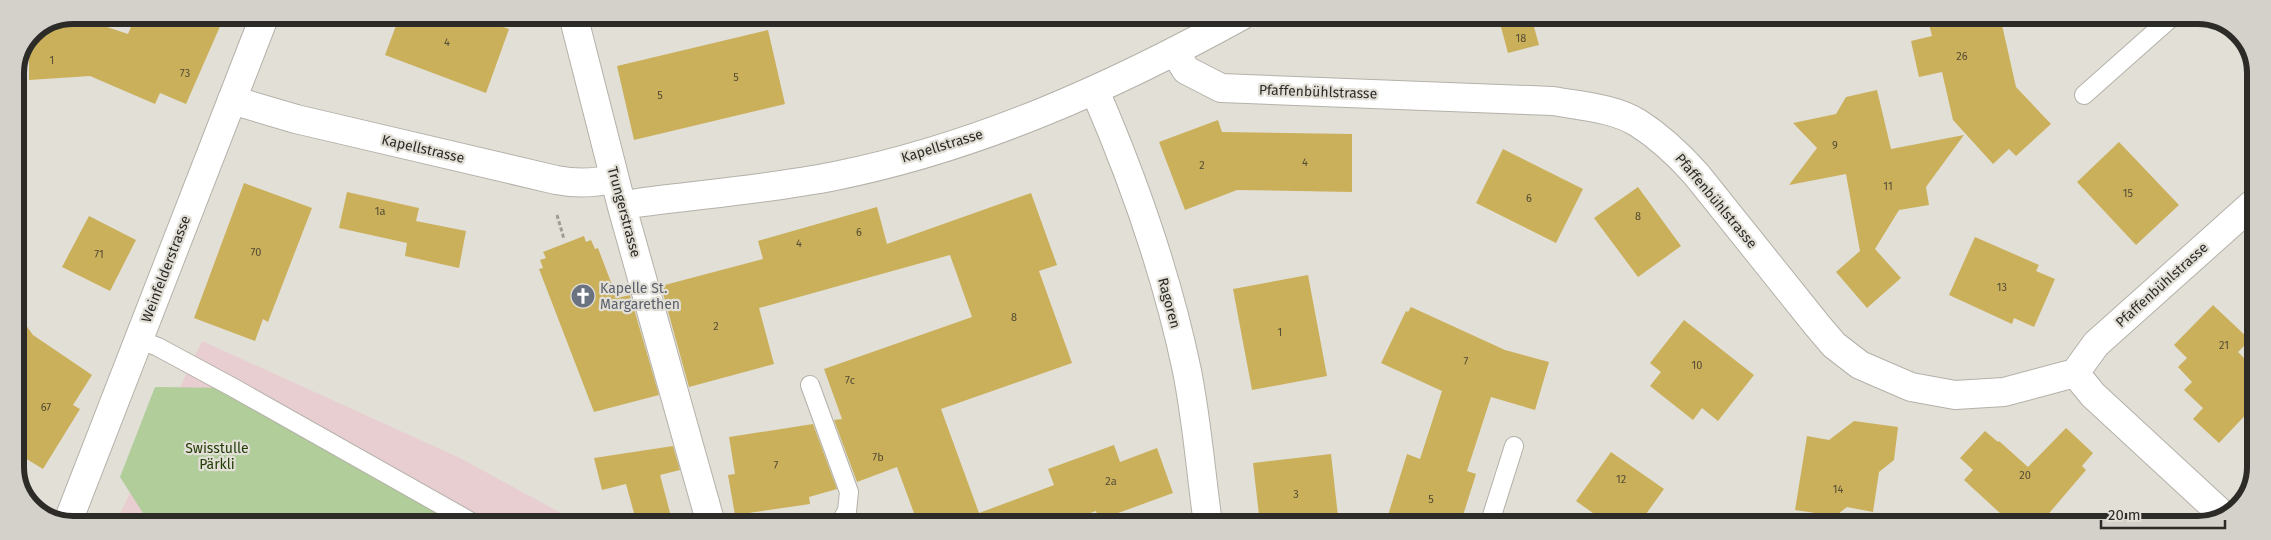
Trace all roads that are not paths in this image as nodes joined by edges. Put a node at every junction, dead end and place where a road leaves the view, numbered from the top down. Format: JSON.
{"nodes":[{"id":1,"x":262,"y":24,"type":"edge"},
{"id":2,"x":575,"y":24,"type":"edge"},
{"id":3,"x":1226,"y":24,"type":"edge"},
{"id":4,"x":2164,"y":24,"type":"edge"},
{"id":5,"x":1175,"y":52,"type":"junction"},
{"id":6,"x":1095,"y":91,"type":"junction"},
{"id":7,"x":2084,"y":95,"type":"dead end"},
{"id":8,"x":232,"y":100,"type":"junction"},
{"id":9,"x":614,"y":178,"type":"junction"},
{"id":10,"x":622,"y":207,"type":"junction"},
{"id":11,"x":2247,"y":209,"type":"edge"},
{"id":12,"x":138,"y":339,"type":"junction"},
{"id":13,"x":2076,"y":373,"type":"junction"},
{"id":14,"x":810,"y":385,"type":"dead end"},
{"id":15,"x":1514,"y":446,"type":"dead end"},
{"id":16,"x":2219,"y":512,"type":"edge"},
{"id":17,"x":70,"y":516,"type":"edge"},
{"id":18,"x":461,"y":516,"type":"edge"},
{"id":19,"x":710,"y":516,"type":"edge"},
{"id":20,"x":844,"y":516,"type":"edge"},
{"id":21,"x":1207,"y":516,"type":"edge"},
{"id":22,"x":1492,"y":516,"type":"edge"}],
"edges":[{"from":1,"to":8,"type":"street","name":"Weinfelderstrasse"},
{"from":2,"to":9,"type":"street","name":"Trungerstrasse"},
{"from":3,"to":5,"type":"street","name":"Kapellstrasse"},
{"from":4,"to":7,"type":"lane"},
{"from":5,"to":6,"type":"street","name":"Kapellstrasse"},
{"from":5,"to":13,"type":"street","name":"Pfaffenbühlstrasse"},
{"from":6,"to":10,"type":"street","name":"Kapellstrasse"},
{"from":6,"to":21,"type":"street","name":"Ragoren"},
{"from":8,"to":9,"type":"street","name":"Kapellstrasse"},
{"from":8,"to":12,"type":"street","name":"Weinfelderstrasse"},
{"from":9,"to":10,"type":"street","name":"Trungerstrasse"},
{"from":10,"to":19,"type":"street","name":"Trungerstrasse"},
{"from":11,"to":13,"type":"street","name":"Pfaffenbühlstrasse"},
{"from":12,"to":17,"type":"street","name":"Weinfelderstrasse"},
{"from":12,"to":18,"type":"lane"},
{"from":13,"to":16,"type":"street"},
{"from":14,"to":20,"type":"lane"},
{"from":15,"to":22,"type":"lane"}]}
